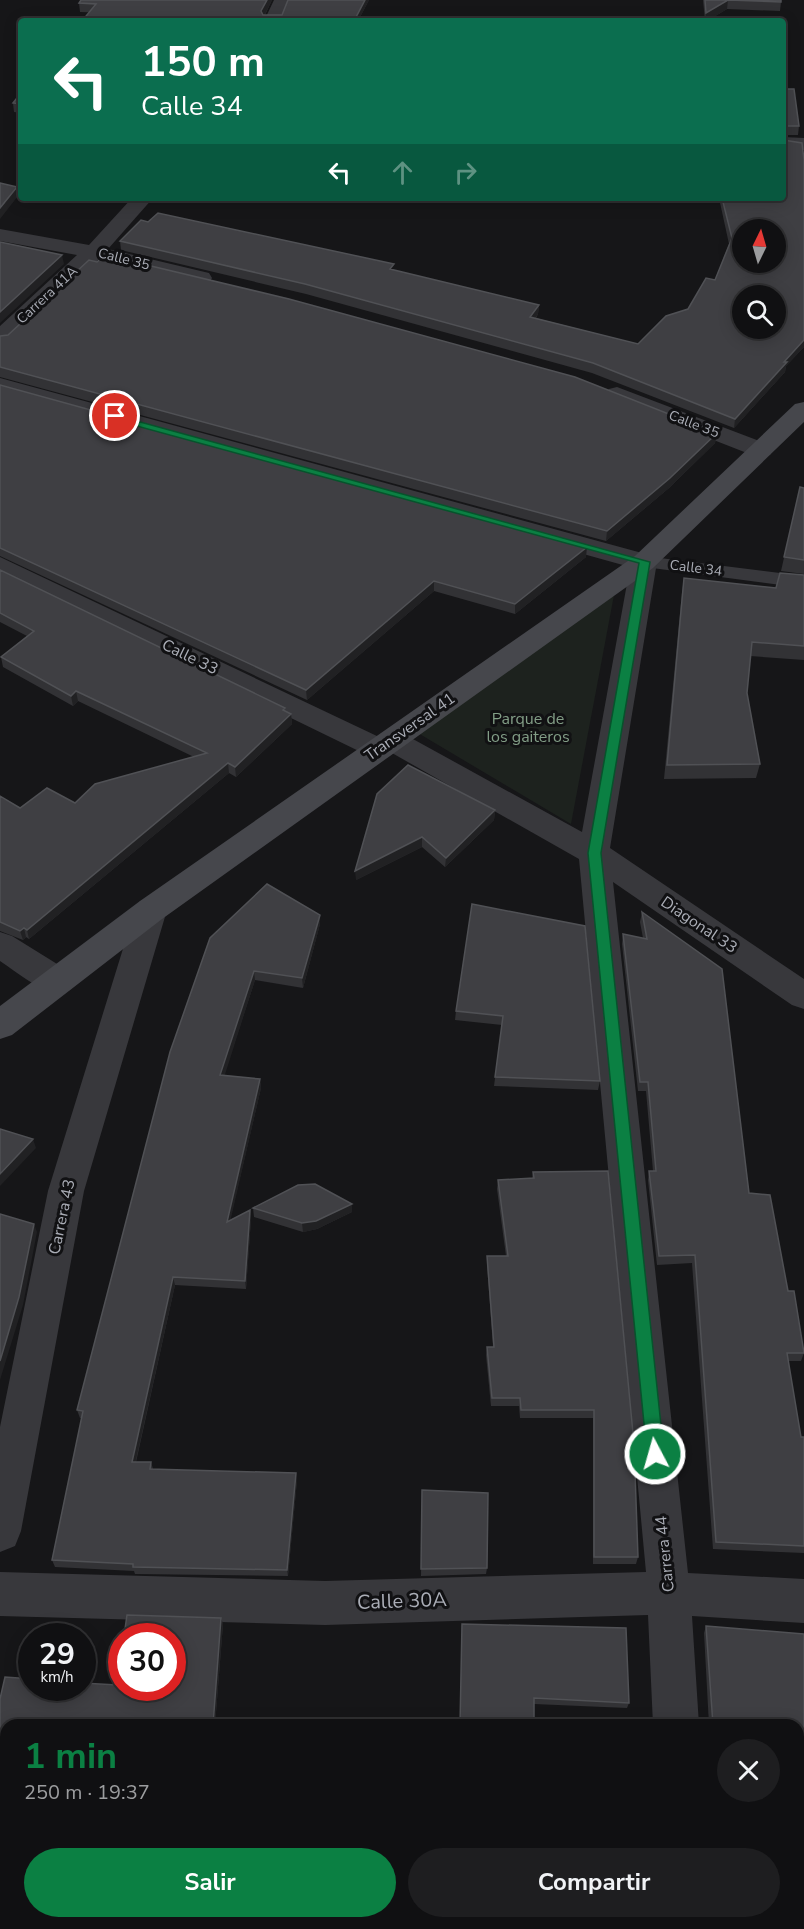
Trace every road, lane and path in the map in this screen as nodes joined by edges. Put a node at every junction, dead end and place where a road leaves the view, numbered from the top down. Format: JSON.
{"nodes":[{"id":1,"x":284,"y":0,"type":"edge"},
{"id":2,"x":275,"y":18,"type":"edge"},
{"id":3,"x":786,"y":143,"type":"edge"},
{"id":4,"x":804,"y":144,"type":"edge"},
{"id":5,"x":140,"y":201,"type":"edge"},
{"id":6,"x":0,"y":235,"type":"edge"},
{"id":7,"x":94,"y":252,"type":"junction"},
{"id":8,"x":218,"y":282,"type":"edge"},
{"id":9,"x":0,"y":338,"type":"edge"},
{"id":10,"x":0,"y":385,"type":"edge"},
{"id":11,"x":594,"y":385,"type":"edge"},
{"id":12,"x":799,"y":420,"type":"edge"},
{"id":13,"x":761,"y":450,"type":"junction"},
{"id":14,"x":644,"y":562,"type":"junction"},
{"id":15,"x":0,"y":565,"type":"edge"},
{"id":16,"x":804,"y":582,"type":"edge"},
{"id":17,"x":386,"y":744,"type":"junction"},
{"id":18,"x":594,"y":853,"type":"junction"},
{"id":19,"x":151,"y":910,"type":"junction"},
{"id":20,"x":0,"y":945,"type":"edge"},
{"id":21,"x":58,"y":981,"type":"junction"},
{"id":22,"x":804,"y":996,"type":"edge"},
{"id":23,"x":0,"y":1025,"type":"edge"},
{"id":24,"x":0,"y":1531,"type":"edge"},
{"id":25,"x":669,"y":1593,"type":"junction"},
{"id":26,"x":0,"y":1594,"type":"edge"},
{"id":27,"x":804,"y":1600,"type":"edge"},
{"id":28,"x":676,"y":1719,"type":"edge"}],
"edges":[{"from":1,"to":2,"type":"street"},
{"from":3,"to":4,"type":"street"},
{"from":5,"to":7,"type":"street","name":"Carrera 41A"},
{"from":6,"to":7,"type":"street","name":"Calle 35"},
{"from":7,"to":8,"type":"street","name":"Calle 35"},
{"from":7,"to":9,"type":"street","name":"Carrera 41A"},
{"from":10,"to":14,"type":"street","name":"Calle 34"},
{"from":11,"to":13,"type":"street","name":"Calle 35"},
{"from":12,"to":13,"type":"street","name":"Transversal 41"},
{"from":13,"to":14,"type":"street","name":"Transversal 41"},
{"from":14,"to":16,"type":"lane","name":"Calle 34"},
{"from":14,"to":17,"type":"street","name":"Transversal 41"},
{"from":14,"to":18,"type":"street","name":"Carrera 44"},
{"from":15,"to":17,"type":"street","name":"Calle 33"},
{"from":17,"to":18,"type":"street","name":"Calle 33"},
{"from":17,"to":19,"type":"street","name":"Transversal 41"},
{"from":18,"to":22,"type":"street","name":"Diagonal 33"},
{"from":18,"to":25,"type":"street","name":"Carrera 44"},
{"from":19,"to":21,"type":"street","name":"Transversal 41"},
{"from":19,"to":24,"type":"street","name":"Carrera 43"},
{"from":20,"to":21,"type":"street"},
{"from":21,"to":23,"type":"street","name":"Transversal 41"},
{"from":25,"to":26,"type":"street","name":"Calle 30A"},
{"from":25,"to":27,"type":"street","name":"Calle 30A"},
{"from":25,"to":28,"type":"street","name":"Carrera 44"}]}
